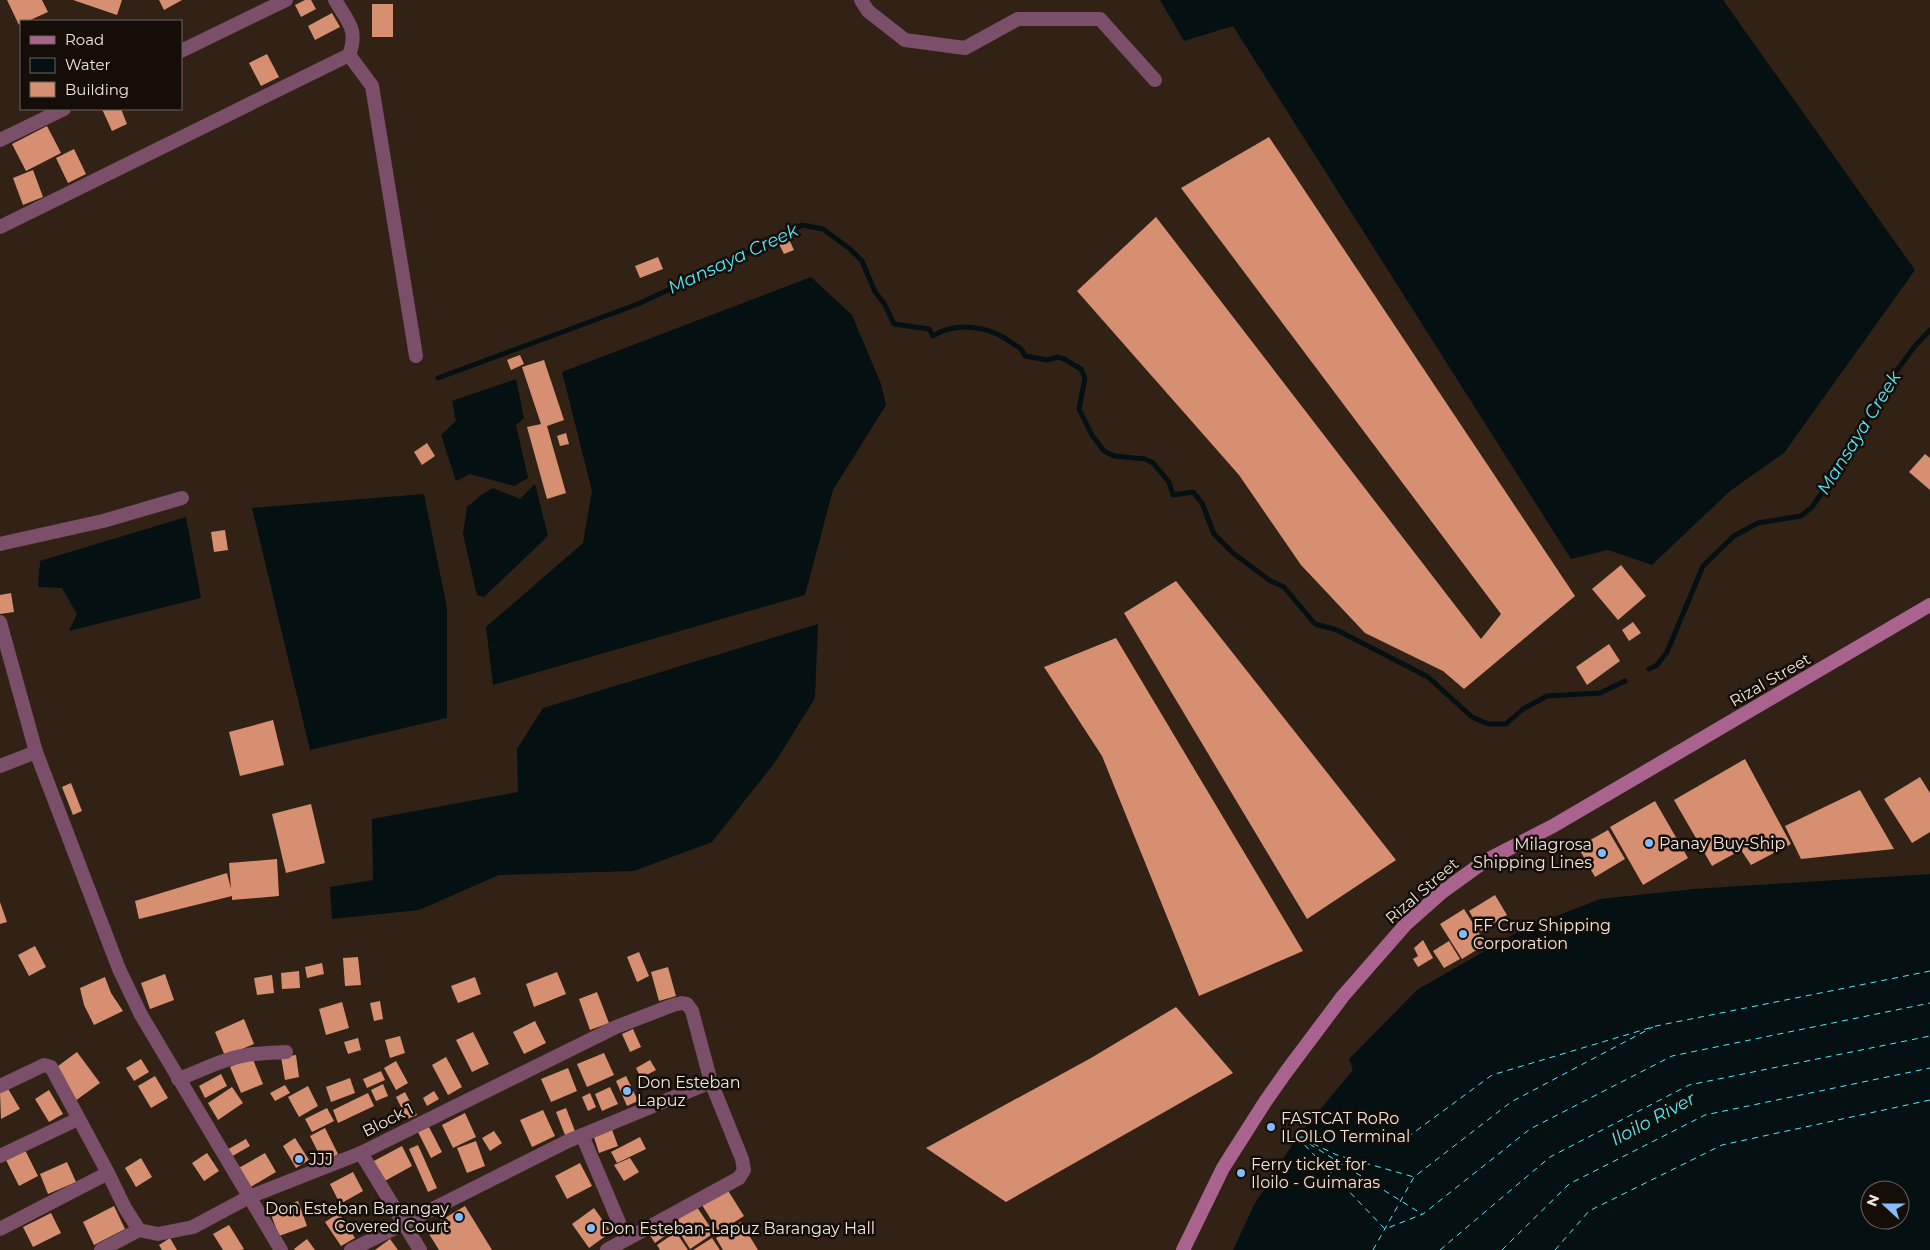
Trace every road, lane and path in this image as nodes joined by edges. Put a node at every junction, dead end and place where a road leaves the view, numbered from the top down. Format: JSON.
{"nodes":[{"id":1,"x":286,"y":0,"type":"edge"},
{"id":2,"x":335,"y":0,"type":"edge"},
{"id":3,"x":861,"y":0,"type":"edge"},
{"id":4,"x":182,"y":51,"type":"edge"},
{"id":5,"x":349,"y":54,"type":"junction"},
{"id":6,"x":1155,"y":80,"type":"dead end"},
{"id":7,"x":62,"y":110,"type":"edge"},
{"id":8,"x":0,"y":140,"type":"edge"},
{"id":9,"x":0,"y":227,"type":"edge"},
{"id":10,"x":416,"y":356,"type":"dead end"},
{"id":11,"x":182,"y":498,"type":"dead end"},
{"id":12,"x":0,"y":544,"type":"edge"},
{"id":13,"x":1930,"y":605,"type":"edge"},
{"id":14,"x":0,"y":622,"type":"edge"},
{"id":15,"x":36,"y":752,"type":"junction"},
{"id":16,"x":0,"y":766,"type":"edge"},
{"id":17,"x":286,"y":1052,"type":"dead end"},
{"id":18,"x":178,"y":1079,"type":"junction"},
{"id":19,"x":711,"y":1082,"type":"junction"},
{"id":20,"x":0,"y":1086,"type":"edge"},
{"id":21,"x":78,"y":1119,"type":"junction"},
{"id":22,"x":582,"y":1135,"type":"junction"},
{"id":23,"x":361,"y":1153,"type":"junction"},
{"id":24,"x":0,"y":1156,"type":"edge"},
{"id":25,"x":108,"y":1173,"type":"junction"},
{"id":26,"x":249,"y":1197,"type":"junction"},
{"id":27,"x":402,"y":1223,"type":"junction"},
{"id":28,"x":0,"y":1229,"type":"edge"},
{"id":29,"x":139,"y":1230,"type":"junction"},
{"id":30,"x":626,"y":1239,"type":"junction"},
{"id":31,"x":101,"y":1250,"type":"edge"},
{"id":32,"x":281,"y":1250,"type":"edge"},
{"id":33,"x":351,"y":1250,"type":"edge"},
{"id":34,"x":420,"y":1250,"type":"edge"},
{"id":35,"x":606,"y":1250,"type":"edge"},
{"id":36,"x":1183,"y":1250,"type":"edge"}],
"edges":[{"from":1,"to":4,"type":"street"},
{"from":2,"to":5,"type":"street"},
{"from":3,"to":6,"type":"street"},
{"from":5,"to":9,"type":"street"},
{"from":5,"to":10,"type":"street"},
{"from":7,"to":8,"type":"street"},
{"from":11,"to":12,"type":"street"},
{"from":13,"to":36,"type":"main road","name":"Rizal Street"},
{"from":14,"to":15,"type":"street"},
{"from":15,"to":16,"type":"street"},
{"from":15,"to":18,"type":"street"},
{"from":17,"to":18,"type":"street"},
{"from":18,"to":26,"type":"street"},
{"from":19,"to":22,"type":"street"},
{"from":19,"to":23,"type":"street","name":"Block 1"},
{"from":19,"to":30,"type":"street"},
{"from":20,"to":21,"type":"street"},
{"from":21,"to":24,"type":"street"},
{"from":21,"to":25,"type":"street"},
{"from":22,"to":27,"type":"street"},
{"from":22,"to":30,"type":"street"},
{"from":23,"to":26,"type":"street","name":"Block 1"},
{"from":23,"to":27,"type":"street"},
{"from":25,"to":28,"type":"street"},
{"from":25,"to":29,"type":"street"},
{"from":26,"to":29,"type":"street","name":"Block 1"},
{"from":26,"to":32,"type":"street"},
{"from":27,"to":33,"type":"street"},
{"from":27,"to":34,"type":"street"},
{"from":29,"to":31,"type":"street"},
{"from":30,"to":35,"type":"street"}]}
